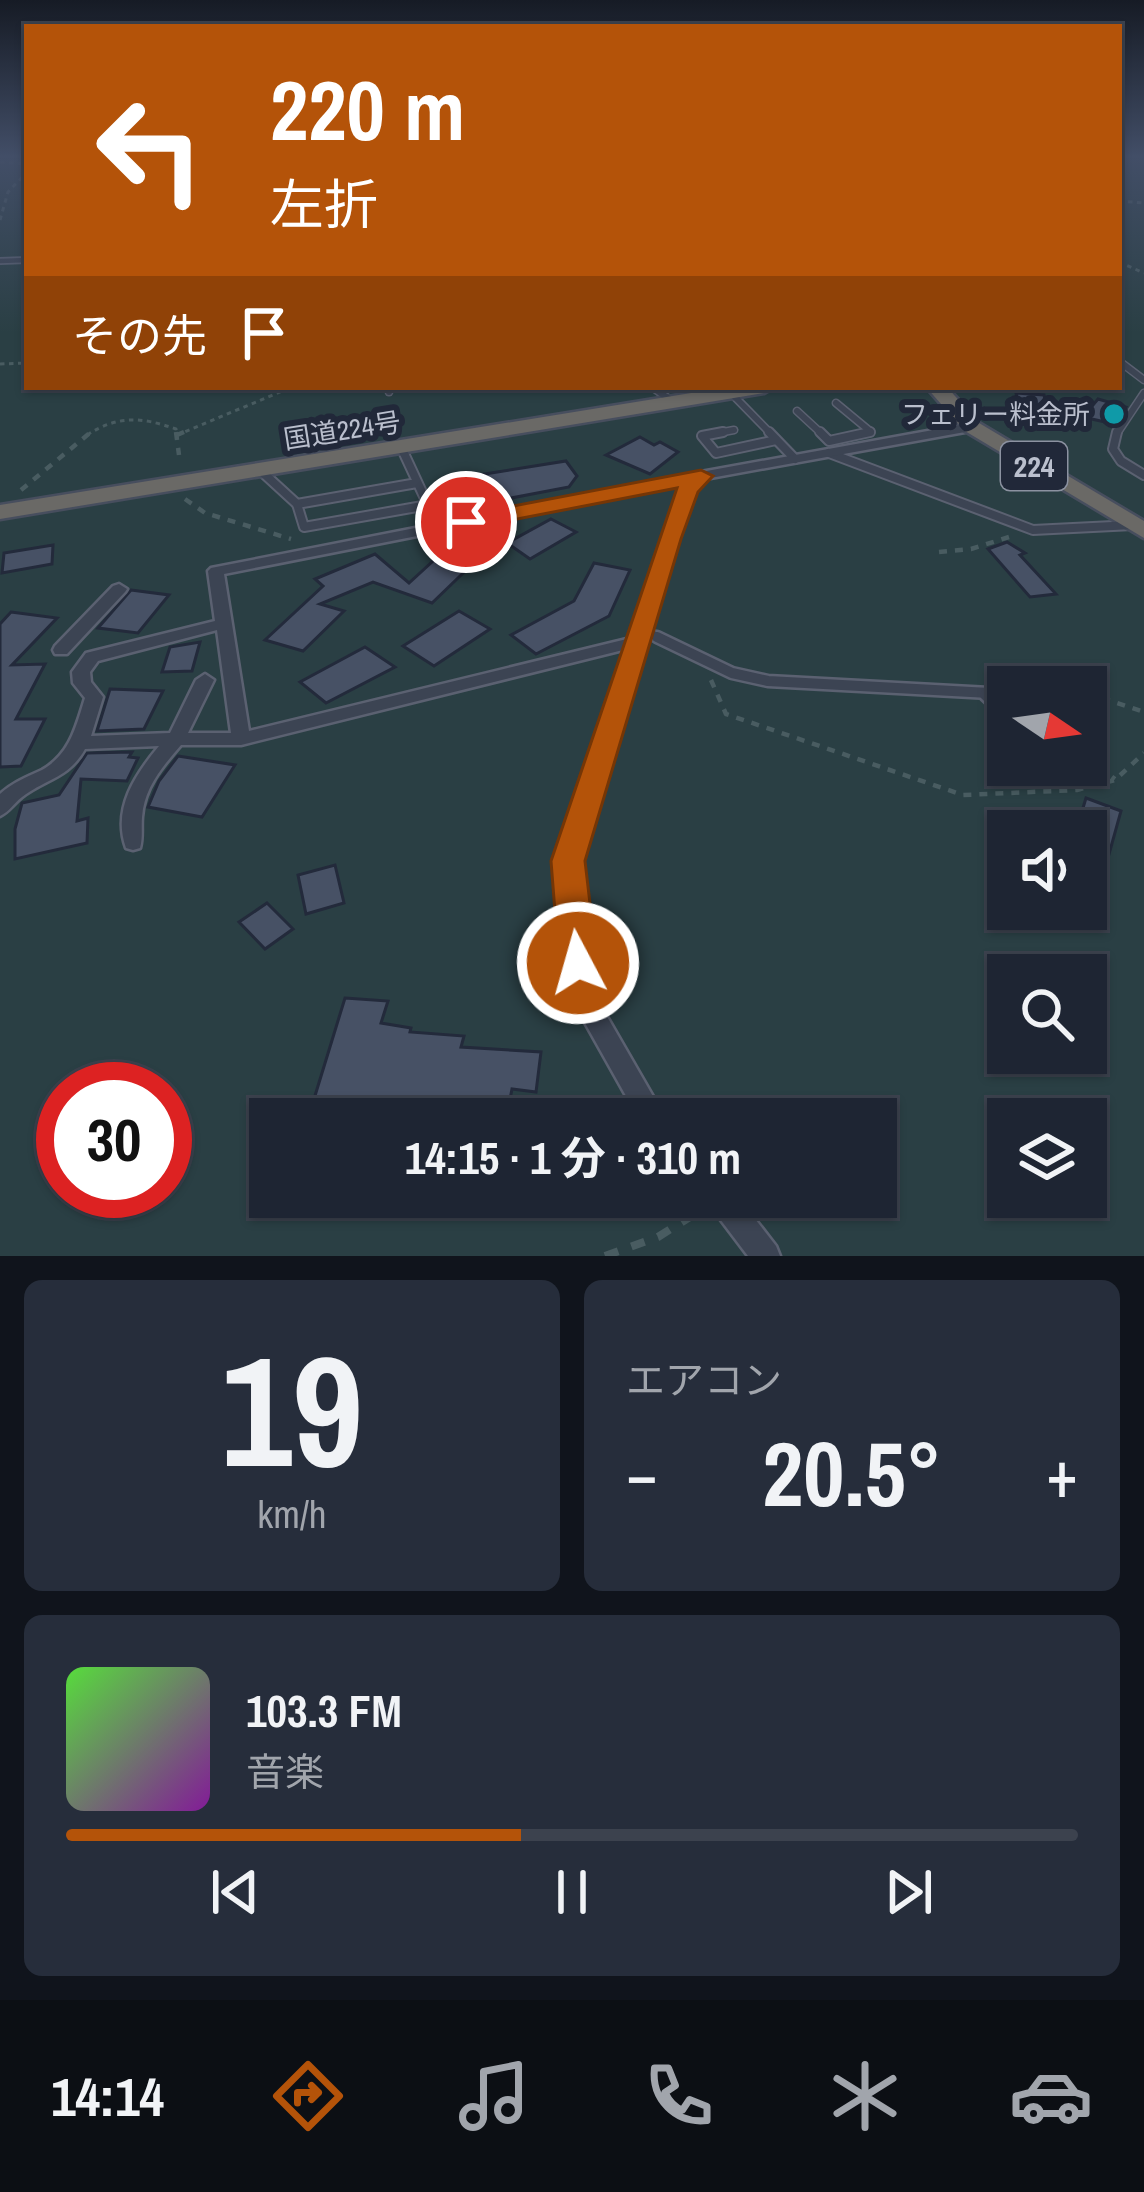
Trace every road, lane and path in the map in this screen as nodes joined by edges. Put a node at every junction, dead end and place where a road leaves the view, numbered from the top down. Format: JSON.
{"nodes":[{"id":1,"x":286,"y":390,"type":"edge"},
{"id":2,"x":656,"y":390,"type":"edge"},
{"id":3,"x":748,"y":390,"type":"edge"},
{"id":4,"x":939,"y":390,"type":"edge"},
{"id":5,"x":1144,"y":392,"type":"edge"},
{"id":6,"x":731,"y":393,"type":"junction"},
{"id":7,"x":674,"y":403,"type":"junction"},
{"id":8,"x":836,"y":403,"type":"dead end"},
{"id":9,"x":797,"y":411,"type":"dead end"},
{"id":10,"x":972,"y":427,"type":"junction"},
{"id":11,"x":734,"y":430,"type":"dead end"},
{"id":12,"x":177,"y":435,"type":"junction"},
{"id":13,"x":776,"y":440,"type":"junction"},
{"id":14,"x":401,"y":447,"type":"junction"},
{"id":15,"x":829,"y":453,"type":"junction"},
{"id":16,"x":179,"y":455,"type":"dead end"},
{"id":17,"x":795,"y":459,"type":"junction"},
{"id":18,"x":261,"y":470,"type":"junction"},
{"id":19,"x":1144,"y":475,"type":"edge"},
{"id":20,"x":701,"y":476,"type":"junction"},
{"id":21,"x":417,"y":483,"type":"junction"},
{"id":22,"x":19,"y":491,"type":"dead end"},
{"id":23,"x":183,"y":497,"type":"dead end"},
{"id":24,"x":297,"y":504,"type":"junction"},
{"id":25,"x":0,"y":512,"type":"edge"},
{"id":26,"x":1139,"y":528,"type":"edge"},
{"id":27,"x":1033,"y":530,"type":"junction"},
{"id":28,"x":325,"y":550,"type":"junction"},
{"id":29,"x":939,"y":552,"type":"dead end"},
{"id":30,"x":119,"y":589,"type":"dead end"},
{"id":31,"x":222,"y":624,"type":"junction"},
{"id":32,"x":641,"y":636,"type":"junction"},
{"id":33,"x":104,"y":652,"type":"junction"},
{"id":34,"x":701,"y":659,"type":"junction"},
{"id":35,"x":206,"y":680,"type":"dead end"},
{"id":36,"x":985,"y":694,"type":"edge"},
{"id":37,"x":1107,"y":700,"type":"edge"},
{"id":38,"x":1144,"y":712,"type":"edge"},
{"id":39,"x":176,"y":739,"type":"junction"},
{"id":40,"x":241,"y":739,"type":"junction"},
{"id":41,"x":78,"y":743,"type":"junction"},
{"id":42,"x":1144,"y":753,"type":"edge"},
{"id":43,"x":1107,"y":773,"type":"edge"},
{"id":44,"x":1115,"y":779,"type":"junction"},
{"id":45,"x":0,"y":809,"type":"edge"},
{"id":46,"x":133,"y":842,"type":"dead end"},
{"id":47,"x":641,"y":1098,"type":"edge"},
{"id":48,"x":689,"y":1218,"type":"edge"},
{"id":49,"x":737,"y":1218,"type":"edge"},
{"id":50,"x":605,"y":1256,"type":"edge"},
{"id":51,"x":766,"y":1256,"type":"edge"}],
"edges":[{"from":1,"to":12,"type":"path"},
{"from":2,"to":7,"type":"lane"},
{"from":3,"to":6,"type":"highway","name":"国道224号"},
{"from":4,"to":10,"type":"highway","number":"224"},
{"from":5,"to":19,"type":"lane"},
{"from":6,"to":7,"type":"highway","name":"国道224号"},
{"from":6,"to":13,"type":"lane"},
{"from":7,"to":14,"type":"highway","name":"国道224号"},
{"from":8,"to":9,"type":"lane"},
{"from":10,"to":15,"type":"street"},
{"from":10,"to":26,"type":"highway","number":"224"},
{"from":11,"to":13,"type":"lane"},
{"from":12,"to":16,"type":"path"},
{"from":12,"to":22,"type":"path"},
{"from":13,"to":17,"type":"lane"},
{"from":14,"to":18,"type":"highway","name":"国道224号"},
{"from":14,"to":21,"type":"lane"},
{"from":15,"to":17,"type":"street"},
{"from":15,"to":27,"type":"lane"},
{"from":17,"to":20,"type":"street"},
{"from":18,"to":24,"type":"lane"},
{"from":18,"to":25,"type":"highway","name":"国道224号"},
{"from":20,"to":28,"type":"street"},
{"from":20,"to":32,"type":"street"},
{"from":21,"to":24,"type":"lane"},
{"from":21,"to":24,"type":"lane"},
{"from":23,"to":28,"type":"path"},
{"from":26,"to":27,"type":"lane"},
{"from":27,"to":29,"type":"path"},
{"from":28,"to":31,"type":"street"},
{"from":30,"to":33,"type":"street"},
{"from":31,"to":33,"type":"street"},
{"from":31,"to":40,"type":"street"},
{"from":32,"to":34,"type":"lane"},
{"from":32,"to":40,"type":"street"},
{"from":32,"to":47,"type":"street"},
{"from":33,"to":41,"type":"street"},
{"from":34,"to":36,"type":"lane"},
{"from":34,"to":44,"type":"path"},
{"from":35,"to":39,"type":"street"},
{"from":37,"to":38,"type":"path"},
{"from":39,"to":40,"type":"street"},
{"from":39,"to":41,"type":"street"},
{"from":39,"to":46,"type":"street"},
{"from":41,"to":45,"type":"street"},
{"from":42,"to":44,"type":"path"},
{"from":43,"to":44,"type":"path"},
{"from":48,"to":50,"type":"path"},
{"from":49,"to":51,"type":"street"}]}
